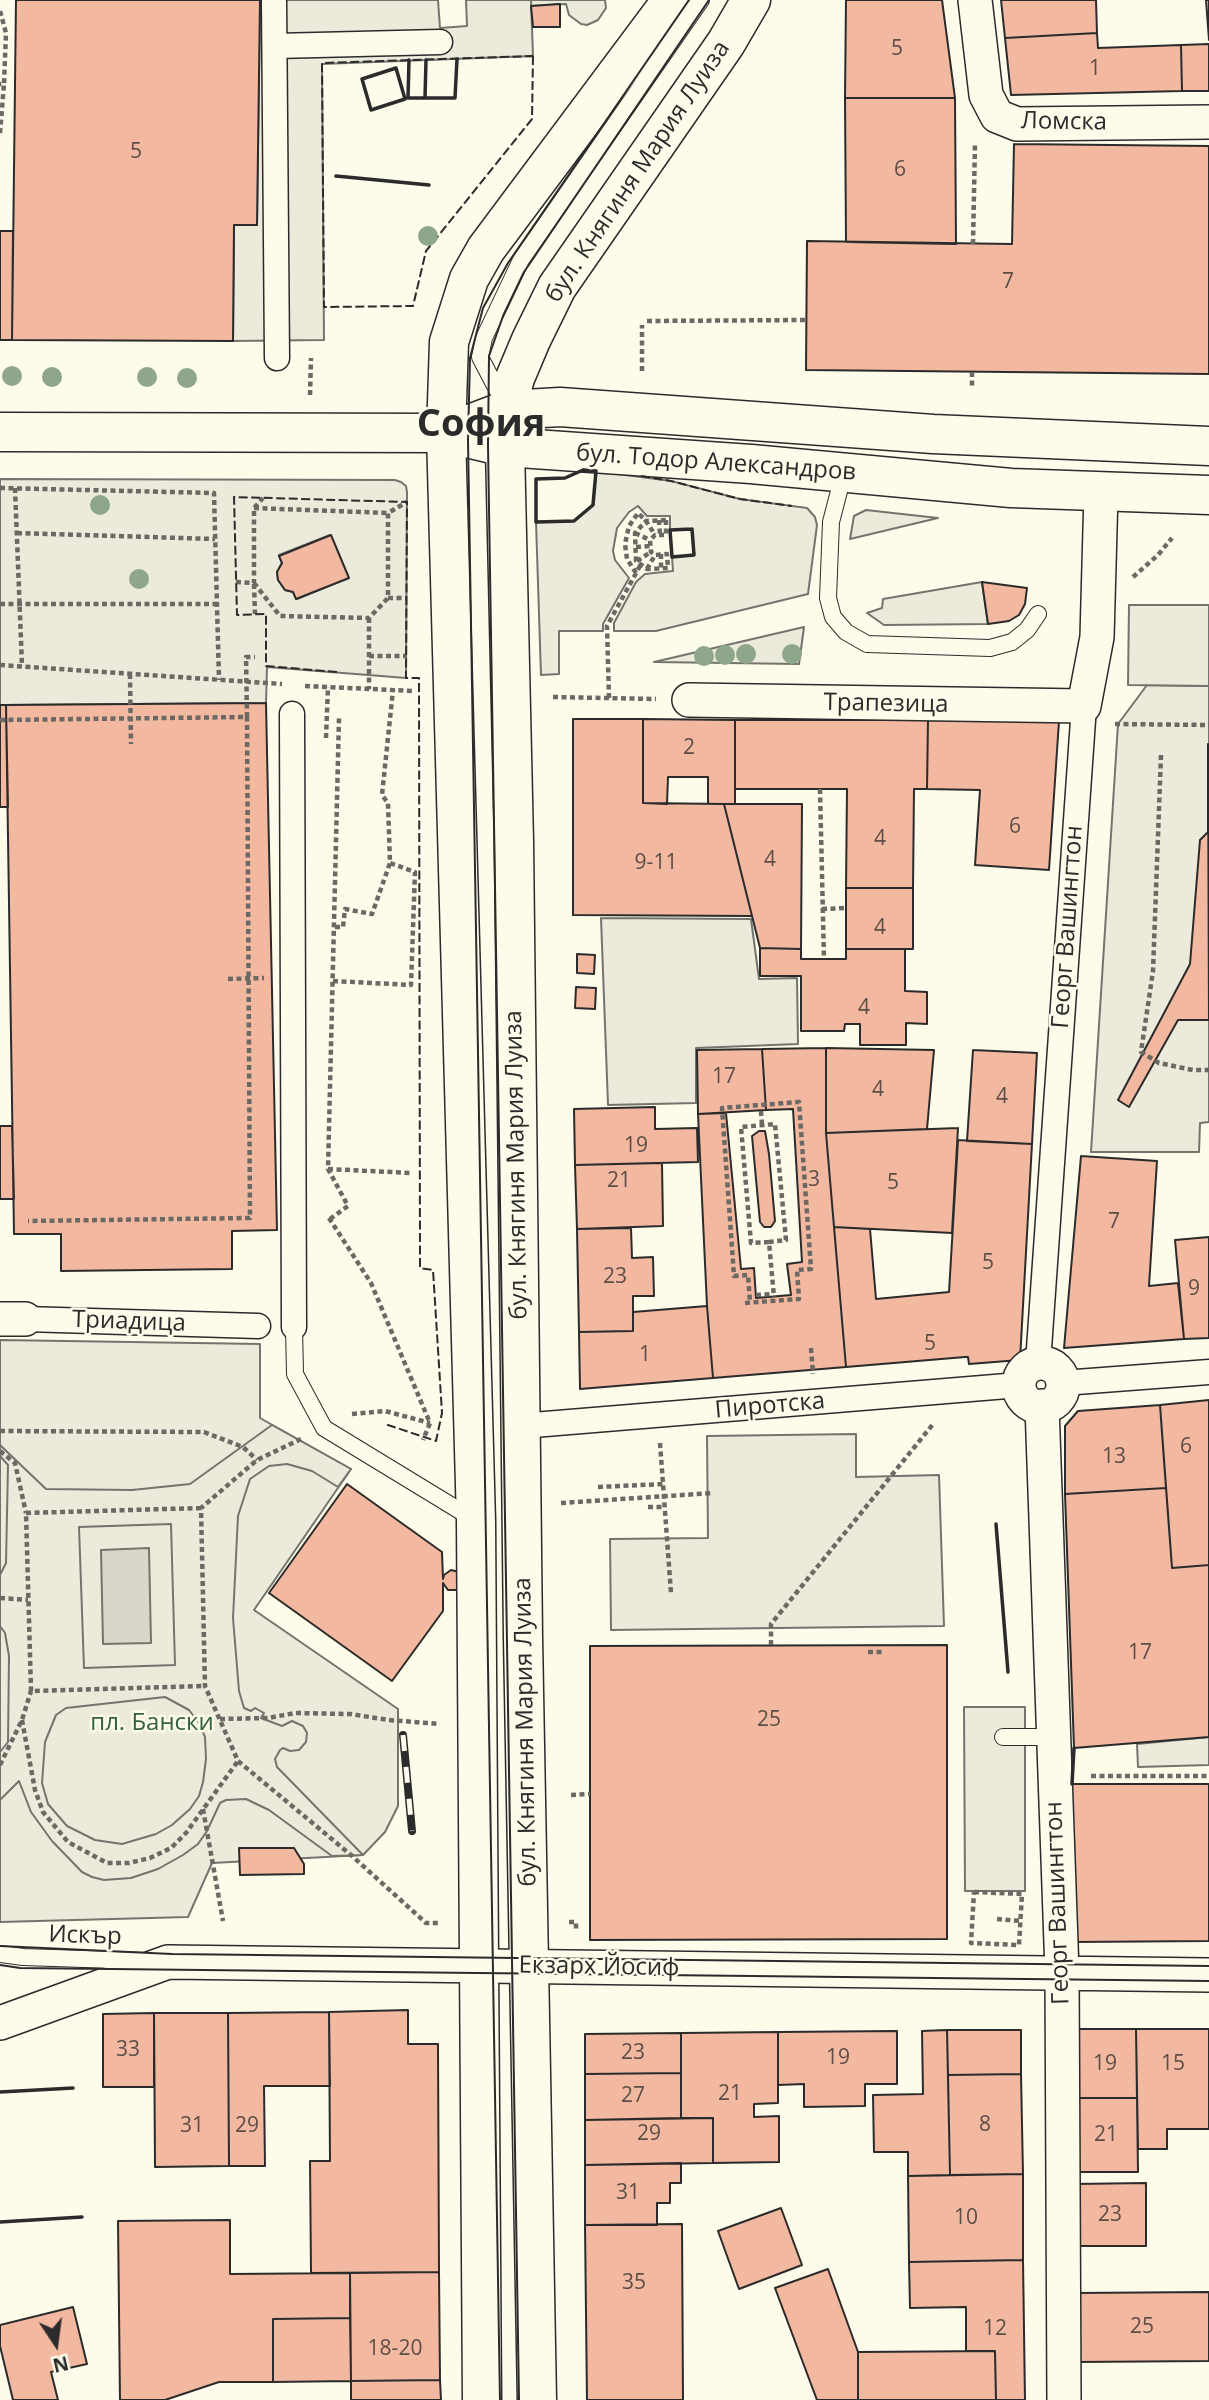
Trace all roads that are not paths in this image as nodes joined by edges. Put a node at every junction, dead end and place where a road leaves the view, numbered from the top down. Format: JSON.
{"nodes":[{"id":1,"x":274,"y":0,"type":"edge"},
{"id":2,"x":671,"y":0,"type":"edge"},
{"id":3,"x":701,"y":0,"type":"edge"},
{"id":4,"x":751,"y":0,"type":"edge"},
{"id":5,"x":975,"y":0,"type":"edge"},
{"id":6,"x":440,"y":42,"type":"dead end"},
{"id":7,"x":275,"y":46,"type":"junction"},
{"id":8,"x":1209,"y":122,"type":"edge"},
{"id":9,"x":277,"y":358,"type":"dead end"},
{"id":10,"x":507,"y":410,"type":"junction"},
{"id":11,"x":0,"y":432,"type":"edge"},
{"id":12,"x":446,"y":433,"type":"junction"},
{"id":13,"x":1209,"y":446,"type":"edge"},
{"id":14,"x":505,"y":447,"type":"junction"},
{"id":15,"x":845,"y":472,"type":"junction"},
{"id":16,"x":1101,"y":493,"type":"junction"},
{"id":17,"x":1209,"y":495,"type":"edge"},
{"id":18,"x":1038,"y":614,"type":"dead end"},
{"id":19,"x":689,"y":700,"type":"road end"},
{"id":20,"x":292,"y":714,"type":"dead end"},
{"id":21,"x":1083,"y":716,"type":"junction"},
{"id":22,"x":13,"y":1319,"type":"edge"},
{"id":23,"x":258,"y":1326,"type":"dead end"},
{"id":24,"x":294,"y":1327,"type":"joint"},
{"id":25,"x":1209,"y":1372,"type":"edge"},
{"id":26,"x":1040,"y":1384,"type":"junction"},
{"id":27,"x":521,"y":1426,"type":"junction"},
{"id":28,"x":476,"y":1521,"type":"junction"},
{"id":29,"x":1003,"y":1737,"type":"dead end"},
{"id":30,"x":1053,"y":1737,"type":"junction"},
{"id":31,"x":0,"y":1954,"type":"edge"},
{"id":32,"x":168,"y":1962,"type":"junction"},
{"id":33,"x":478,"y":1965,"type":"junction"},
{"id":34,"x":529,"y":1967,"type":"junction"},
{"id":35,"x":1062,"y":1972,"type":"junction"},
{"id":36,"x":1209,"y":1975,"type":"edge"},
{"id":37,"x":0,"y":2023,"type":"edge"},
{"id":38,"x":482,"y":2400,"type":"edge"},
{"id":39,"x":537,"y":2400,"type":"edge"},
{"id":40,"x":1064,"y":2400,"type":"edge"}],
"edges":[{"from":1,"to":7,"type":"street"},
{"from":2,"to":12,"type":"main road","name":"бул. Княгиня Мария Луиза"},
{"from":3,"to":10,"type":"lane"},
{"from":4,"to":10,"type":"main road","name":"бул. Княгиня Мария Луиза"},
{"from":5,"to":8,"type":"street","name":"Ломска"},
{"from":6,"to":7,"type":"street"},
{"from":7,"to":9,"type":"street"},
{"from":10,"to":12,"type":"main road","name":"бул. Тодор Александров"},
{"from":10,"to":13,"type":"main road","name":"бул. Тодор Александров"},
{"from":10,"to":14,"type":"main road","name":"бул. Княгиня Мария Луиза"},
{"from":11,"to":12,"type":"main road"},
{"from":12,"to":14,"type":"main road","name":"бул. Тодор Александров"},
{"from":12,"to":28,"type":"main road","name":"бул. Княгиня Мария Луиза"},
{"from":14,"to":15,"type":"main road","name":"бул. Тодор Александров"},
{"from":14,"to":27,"type":"main road","name":"бул. Княгиня Мария Луиза"},
{"from":15,"to":16,"type":"main road","name":"бул. Тодор Александров"},
{"from":15,"to":18,"type":"lane"},
{"from":16,"to":17,"type":"main road","name":"бул. Тодор Александров"},
{"from":16,"to":21,"type":"street","name":"Георг Вашингтон"},
{"from":19,"to":21,"type":"street","name":"Трапезица"},
{"from":20,"to":24,"type":"street"},
{"from":21,"to":26,"type":"street","name":"Георг Вашингтон"},
{"from":22,"to":23,"type":"street","name":"Триадица"},
{"from":24,"to":28,"type":"lane"},
{"from":25,"to":26,"type":"street","name":"Пиротска"},
{"from":26,"to":27,"type":"street","name":"Пиротска"},
{"from":26,"to":30,"type":"street","name":"Георг Вашингтон"},
{"from":27,"to":34,"type":"main road","name":"бул. Княгиня Мария Луиза"},
{"from":28,"to":33,"type":"main road","name":"бул. Княгиня Мария Луиза"},
{"from":29,"to":30,"type":"lane"},
{"from":30,"to":35,"type":"street","name":"Георг Вашингтон"},
{"from":31,"to":32,"type":"lane","name":"Искър"},
{"from":32,"to":33,"type":"street","name":"Екзарх Йосиф"},
{"from":32,"to":37,"type":"street","name":"Екзарх Йосиф"},
{"from":33,"to":34,"type":"street","name":"Екзарх Йосиф"},
{"from":33,"to":38,"type":"main road","name":"бул. Княгиня Мария Луиза"},
{"from":34,"to":35,"type":"street","name":"Екзарх Йосиф"},
{"from":34,"to":39,"type":"main road","name":"бул. Княгиня Мария Луиза"},
{"from":35,"to":36,"type":"street","name":"Екзарх Йосиф"},
{"from":35,"to":40,"type":"street","name":"Георг Вашингтон"}]}
